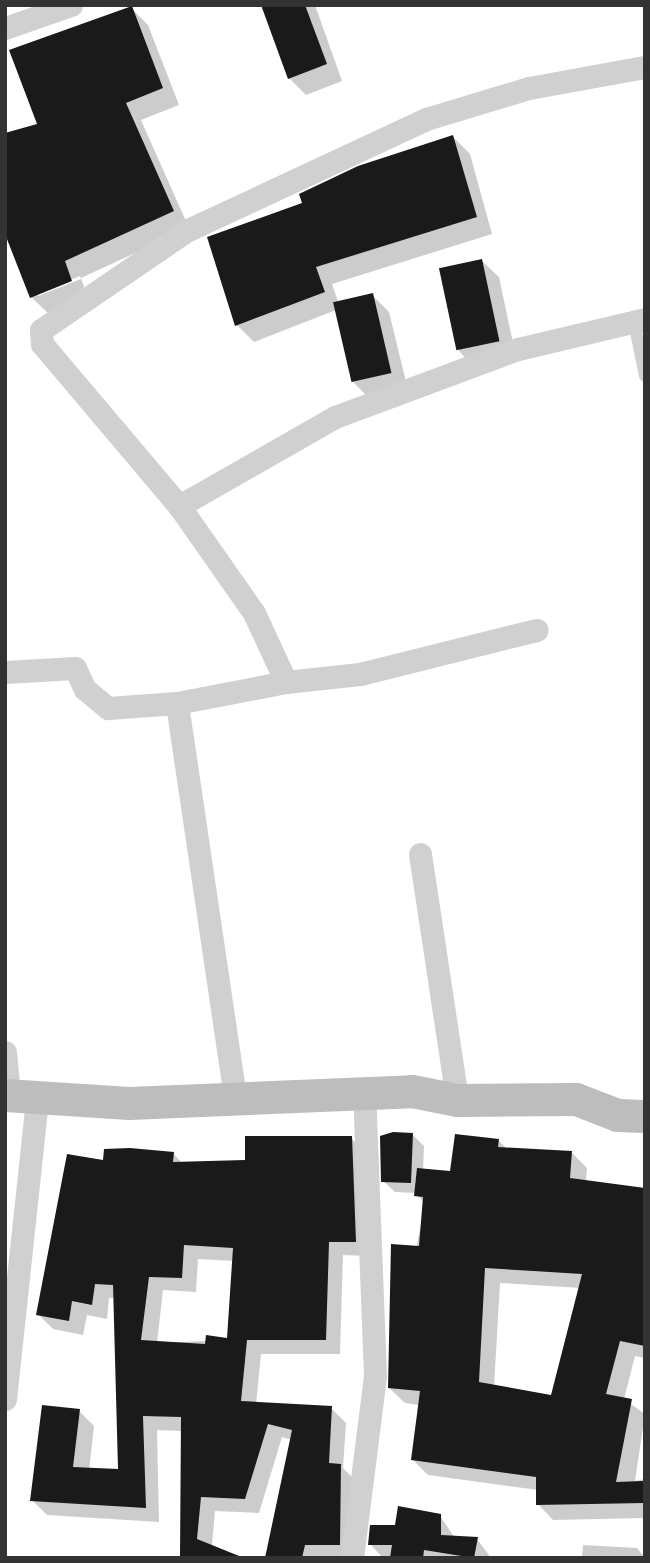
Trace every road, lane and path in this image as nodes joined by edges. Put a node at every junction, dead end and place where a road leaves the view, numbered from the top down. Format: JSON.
{"nodes":[{"id":1,"x":71,"y":5,"type":"edge"},
{"id":2,"x":5,"y":28,"type":"edge"},
{"id":3,"x":645,"y":67,"type":"edge"},
{"id":4,"x":640,"y":321,"type":"edge"},
{"id":5,"x":645,"y":376,"type":"edge"},
{"id":6,"x":179,"y":506,"type":"junction"},
{"id":7,"x":537,"y":630,"type":"dead end"},
{"id":8,"x":5,"y":672,"type":"edge"},
{"id":9,"x":286,"y":682,"type":"junction"},
{"id":10,"x":177,"y":703,"type":"junction"},
{"id":11,"x":419,"y":854,"type":"dead end"},
{"id":12,"x":5,"y":1052,"type":"edge"},
{"id":13,"x":364,"y":1093,"type":"junction"},
{"id":14,"x":17,"y":1096,"type":"edge"},
{"id":15,"x":235,"y":1097,"type":"junction"},
{"id":16,"x":457,"y":1100,"type":"junction"},
{"id":17,"x":645,"y":1116,"type":"edge"},
{"id":18,"x":5,"y":1399,"type":"edge"},
{"id":19,"x":352,"y":1558,"type":"edge"}],
"edges":[{"from":1,"to":2,"type":"street"},
{"from":3,"to":6,"type":"street"},
{"from":4,"to":5,"type":"lane"},
{"from":4,"to":6,"type":"street"},
{"from":6,"to":9,"type":"street"},
{"from":7,"to":9,"type":"street"},
{"from":8,"to":10,"type":"street"},
{"from":9,"to":10,"type":"street"},
{"from":10,"to":15,"type":"street"},
{"from":11,"to":16,"type":"street"},
{"from":12,"to":14,"type":"street"},
{"from":13,"to":15,"type":"main road"},
{"from":13,"to":16,"type":"main road"},
{"from":13,"to":19,"type":"street"},
{"from":14,"to":15,"type":"main road"},
{"from":14,"to":18,"type":"street"},
{"from":16,"to":17,"type":"main road"}]}
